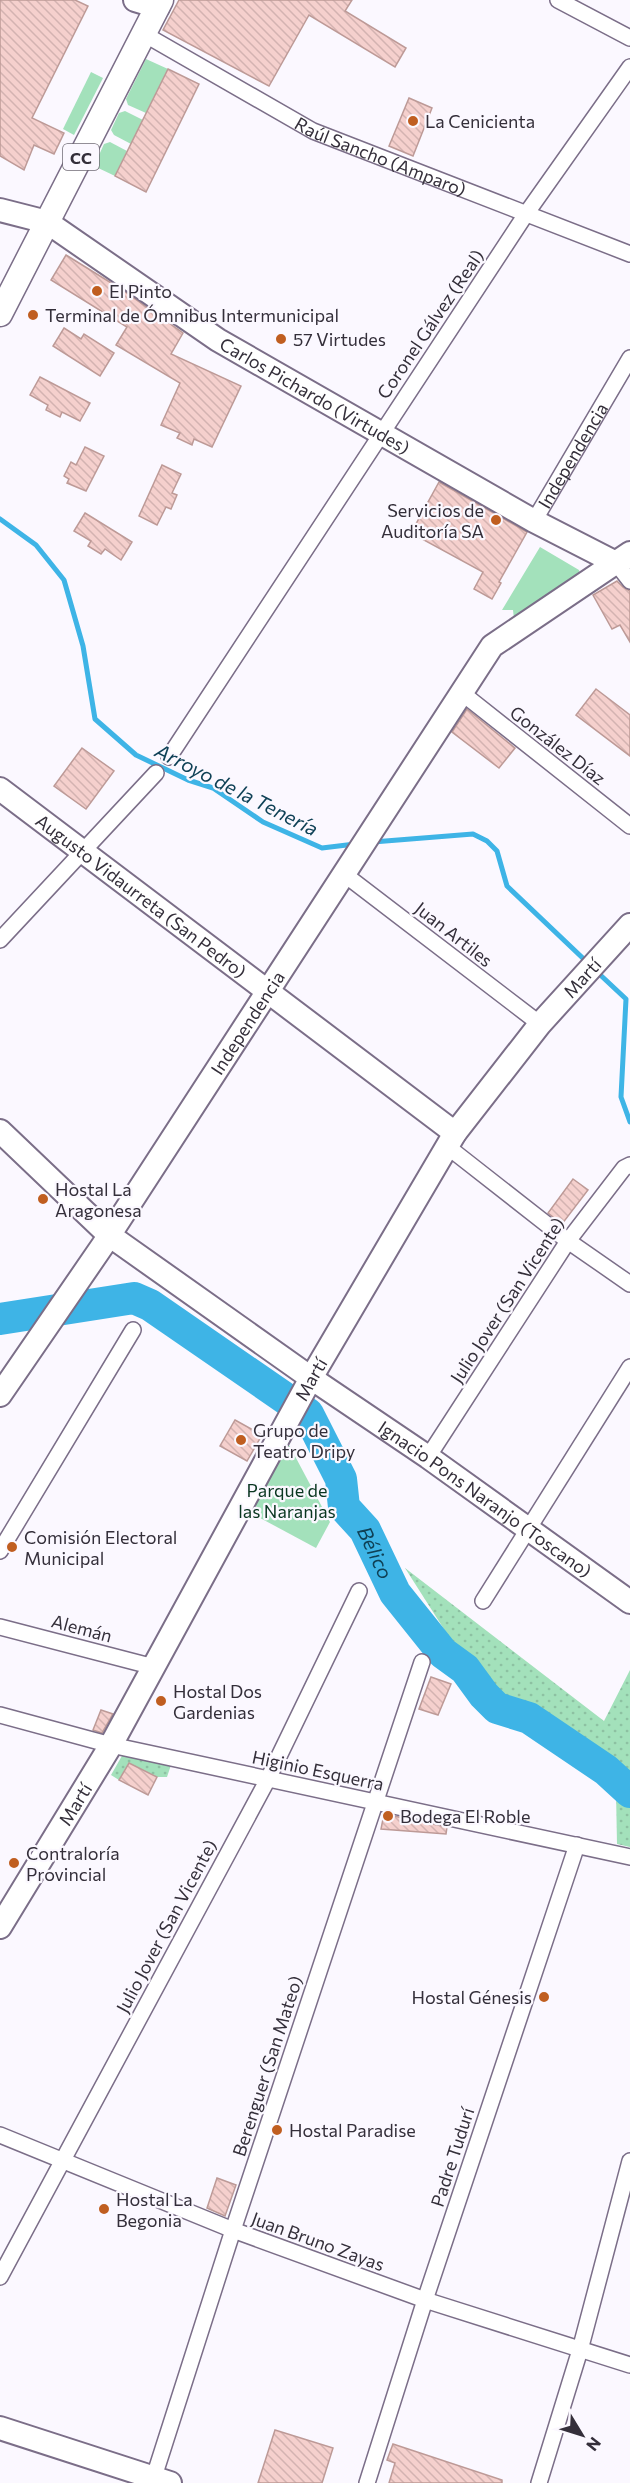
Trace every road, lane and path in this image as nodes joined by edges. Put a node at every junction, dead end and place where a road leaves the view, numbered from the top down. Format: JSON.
{"nodes":[{"id":1,"x":558,"y":0,"type":"edge"},
{"id":2,"x":152,"y":2,"type":"edge"},
{"id":3,"x":144,"y":34,"type":"junction"},
{"id":4,"x":630,"y":38,"type":"edge"},
{"id":5,"x":630,"y":67,"type":"edge"},
{"id":6,"x":0,"y":210,"type":"edge"},
{"id":7,"x":526,"y":214,"type":"junction"},
{"id":8,"x":47,"y":222,"type":"junction"},
{"id":9,"x":630,"y":254,"type":"edge"},
{"id":10,"x":0,"y":314,"type":"edge"},
{"id":11,"x":630,"y":358,"type":"edge"},
{"id":12,"x":381,"y":433,"type":"junction"},
{"id":13,"x":534,"y":521,"type":"junction"},
{"id":14,"x":625,"y":557,"type":"edge"},
{"id":15,"x":630,"y":581,"type":"edge"},
{"id":16,"x":462,"y":693,"type":"junction"},
{"id":17,"x":169,"y":757,"type":"dead end"},
{"id":18,"x":156,"y":773,"type":"dead end"},
{"id":19,"x":0,"y":789,"type":"edge"},
{"id":20,"x":630,"y":826,"type":"edge"},
{"id":21,"x":82,"y":852,"type":"junction"},
{"id":22,"x":348,"y":867,"type":"junction"},
{"id":23,"x":630,"y":926,"type":"edge"},
{"id":24,"x":0,"y":940,"type":"edge"},
{"id":25,"x":268,"y":992,"type":"junction"},
{"id":26,"x":540,"y":1024,"type":"junction"},
{"id":27,"x":0,"y":1131,"type":"edge"},
{"id":28,"x":452,"y":1140,"type":"junction"},
{"id":29,"x":627,"y":1167,"type":"edge"},
{"id":30,"x":106,"y":1240,"type":"junction"},
{"id":31,"x":568,"y":1241,"type":"junction"},
{"id":32,"x":630,"y":1284,"type":"edge"},
{"id":33,"x":134,"y":1330,"type":"dead end"},
{"id":34,"x":630,"y":1367,"type":"edge"},
{"id":35,"x":308,"y":1383,"type":"junction"},
{"id":36,"x":0,"y":1395,"type":"edge"},
{"id":37,"x":428,"y":1456,"type":"junction"},
{"id":38,"x":528,"y":1529,"type":"junction"},
{"id":39,"x":0,"y":1551,"type":"edge"},
{"id":40,"x":359,"y":1591,"type":"dead end"},
{"id":41,"x":483,"y":1601,"type":"dead end"},
{"id":42,"x":630,"y":1602,"type":"edge"},
{"id":43,"x":0,"y":1627,"type":"edge"},
{"id":44,"x":422,"y":1662,"type":"dead end"},
{"id":45,"x":154,"y":1667,"type":"junction"},
{"id":46,"x":0,"y":1714,"type":"edge"},
{"id":47,"x":111,"y":1745,"type":"junction"},
{"id":48,"x":268,"y":1779,"type":"junction"},
{"id":49,"x":375,"y":1802,"type":"junction"},
{"id":50,"x":577,"y":1845,"type":"junction"},
{"id":51,"x":630,"y":1857,"type":"edge"},
{"id":52,"x":0,"y":1927,"type":"edge"},
{"id":53,"x":0,"y":2135,"type":"edge"},
{"id":54,"x":61,"y":2160,"type":"junction"},
{"id":55,"x":630,"y":2161,"type":"edge"},
{"id":56,"x":233,"y":2230,"type":"junction"},
{"id":57,"x":0,"y":2277,"type":"edge"},
{"id":58,"x":425,"y":2300,"type":"junction"},
{"id":59,"x":580,"y":2350,"type":"junction"},
{"id":60,"x":630,"y":2365,"type":"edge"},
{"id":61,"x":0,"y":2428,"type":"edge"},
{"id":62,"x":159,"y":2481,"type":"edge"},
{"id":63,"x":367,"y":2483,"type":"edge"},
{"id":64,"x":539,"y":2483,"type":"edge"}],
"edges":[{"from":1,"to":4,"type":"street"},
{"from":2,"to":3,"type":"main road","number":"CC"},
{"from":3,"to":7,"type":"street","name":"Raúl Sancho (Amparo)"},
{"from":3,"to":8,"type":"main road","number":"CC"},
{"from":5,"to":7,"type":"street","name":"Coronel Gálvez (Real)"},
{"from":6,"to":8,"type":"street","name":"Carlos Pichardo (Virtudes)"},
{"from":7,"to":9,"type":"street","name":"Raúl Sancho (Amparo)"},
{"from":7,"to":12,"type":"street","name":"Coronel Gálvez (Real)"},
{"from":8,"to":10,"type":"main road","number":"CC"},
{"from":8,"to":12,"type":"street","name":"Carlos Pichardo (Virtudes)"},
{"from":11,"to":13,"type":"street","name":"Independencia"},
{"from":12,"to":13,"type":"street","name":"Carlos Pichardo (Virtudes)"},
{"from":12,"to":17,"type":"street","name":"Coronel Gálvez (Real)"},
{"from":13,"to":14,"type":"street","name":"Carlos Pichardo (Virtudes)"},
{"from":14,"to":15,"type":"street","name":"Carlos Pichardo (Virtudes)"},
{"from":14,"to":16,"type":"street","name":"Independencia"},
{"from":16,"to":20,"type":"street","name":"González Díaz"},
{"from":16,"to":22,"type":"street","name":"Independencia"},
{"from":18,"to":21,"type":"street"},
{"from":19,"to":21,"type":"street","name":"Augusto Vidaurreta (San Pedro)"},
{"from":21,"to":24,"type":"street"},
{"from":21,"to":25,"type":"street","name":"Augusto Vidaurreta (San Pedro)"},
{"from":22,"to":25,"type":"street","name":"Independencia"},
{"from":22,"to":26,"type":"street","name":"Juan Artiles"},
{"from":23,"to":26,"type":"street","name":"Martí"},
{"from":25,"to":28,"type":"street","name":"Augusto Vidaurreta (San Pedro)"},
{"from":25,"to":30,"type":"street","name":"Independencia"},
{"from":26,"to":28,"type":"street","name":"Martí"},
{"from":27,"to":30,"type":"street","name":"Ignacio Pons Naranjo (Toscano)"},
{"from":28,"to":31,"type":"street","name":"Augusto Vidaurreta (San Pedro)"},
{"from":28,"to":35,"type":"street","name":"Martí"},
{"from":29,"to":31,"type":"street","name":"Julio Jover (San Vicente)"},
{"from":30,"to":35,"type":"street","name":"Ignacio Pons Naranjo (Toscano)"},
{"from":30,"to":36,"type":"street","name":"Independencia"},
{"from":31,"to":32,"type":"street","name":"Augusto Vidaurreta (San Pedro)"},
{"from":31,"to":37,"type":"street","name":"Julio Jover (San Vicente)"},
{"from":33,"to":39,"type":"street"},
{"from":34,"to":38,"type":"street"},
{"from":35,"to":37,"type":"street","name":"Ignacio Pons Naranjo (Toscano)"},
{"from":35,"to":45,"type":"street","name":"Martí"},
{"from":37,"to":38,"type":"street","name":"Ignacio Pons Naranjo (Toscano)"},
{"from":38,"to":41,"type":"street"},
{"from":38,"to":42,"type":"street","name":"Ignacio Pons Naranjo (Toscano)"},
{"from":40,"to":48,"type":"street","name":"Julio Jover (San Vicente)"},
{"from":43,"to":45,"type":"street","name":"Alemán"},
{"from":44,"to":49,"type":"street","name":"Berenguer (San Mateo)"},
{"from":45,"to":47,"type":"street","name":"Martí"},
{"from":46,"to":47,"type":"street","name":"Higinio Esquerra"},
{"from":47,"to":48,"type":"street","name":"Higinio Esquerra"},
{"from":47,"to":52,"type":"street","name":"Martí"},
{"from":48,"to":49,"type":"street","name":"Higinio Esquerra"},
{"from":48,"to":54,"type":"street","name":"Julio Jover (San Vicente)"},
{"from":49,"to":50,"type":"street","name":"Higinio Esquerra"},
{"from":49,"to":56,"type":"street","name":"Berenguer (San Mateo)"},
{"from":50,"to":51,"type":"street","name":"Higinio Esquerra"},
{"from":50,"to":58,"type":"street","name":"Padre Tudurí"},
{"from":53,"to":54,"type":"street","name":"Juan Bruno Zayas"},
{"from":54,"to":56,"type":"street","name":"Juan Bruno Zayas"},
{"from":54,"to":57,"type":"street","name":"Julio Jover (San Vicente)"},
{"from":55,"to":59,"type":"street"},
{"from":56,"to":58,"type":"street","name":"Juan Bruno Zayas"},
{"from":56,"to":62,"type":"street","name":"Berenguer (San Mateo)"},
{"from":58,"to":59,"type":"street","name":"Juan Bruno Zayas"},
{"from":58,"to":63,"type":"street","name":"Padre Tudurí"},
{"from":59,"to":60,"type":"street","name":"Juan Bruno Zayas"},
{"from":59,"to":64,"type":"street"},
{"from":61,"to":62,"type":"street"}]}
